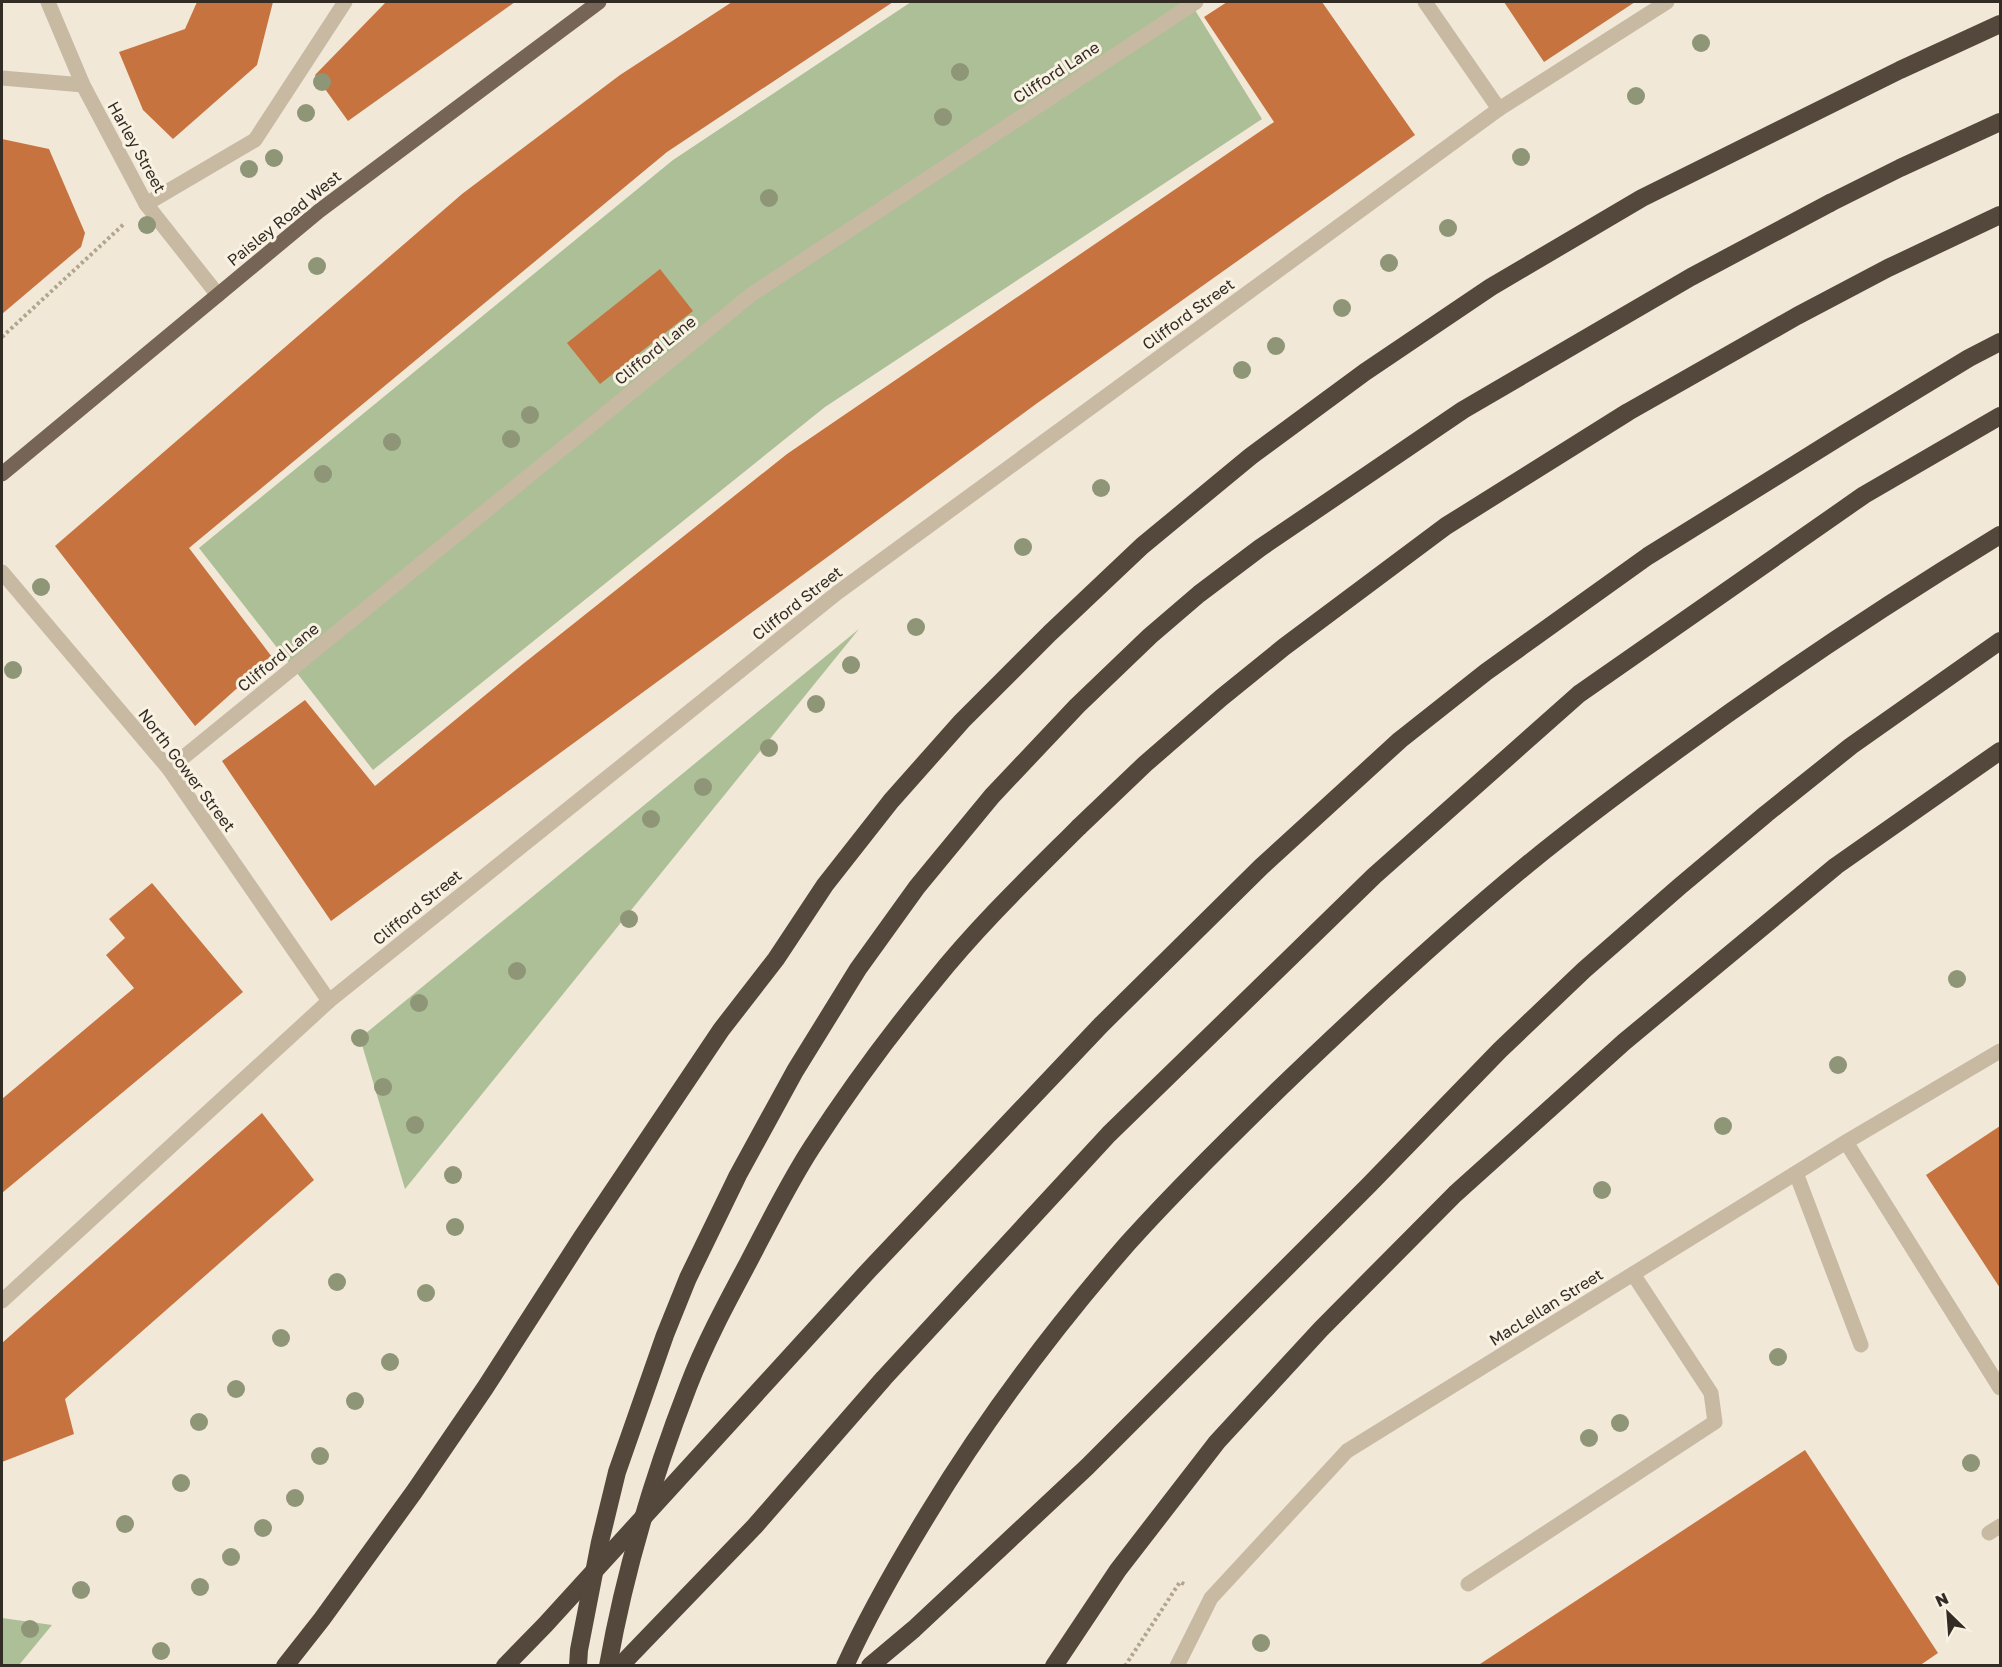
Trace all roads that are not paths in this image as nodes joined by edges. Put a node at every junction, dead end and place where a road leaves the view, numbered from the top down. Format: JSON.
{"nodes":[{"id":1,"x":48,"y":2,"type":"edge"},
{"id":2,"x":345,"y":2,"type":"edge"},
{"id":3,"x":599,"y":2,"type":"edge"},
{"id":4,"x":1196,"y":2,"type":"edge"},
{"id":5,"x":1425,"y":2,"type":"edge"},
{"id":6,"x":1667,"y":2,"type":"edge"},
{"id":7,"x":2001,"y":24,"type":"edge"},
{"id":8,"x":2,"y":78,"type":"edge"},
{"id":9,"x":83,"y":85,"type":"junction"},
{"id":10,"x":1499,"y":109,"type":"junction"},
{"id":11,"x":2001,"y":122,"type":"edge"},
{"id":12,"x":146,"y":204,"type":"junction"},
{"id":13,"x":2001,"y":215,"type":"edge"},
{"id":14,"x":218,"y":295,"type":"junction"},
{"id":15,"x":2001,"y":342,"type":"edge"},
{"id":16,"x":2001,"y":416,"type":"edge"},
{"id":17,"x":2,"y":474,"type":"edge"},
{"id":18,"x":2001,"y":535,"type":"edge"},
{"id":19,"x":2,"y":572,"type":"edge"},
{"id":20,"x":2001,"y":641,"type":"edge"},
{"id":21,"x":2001,"y":751,"type":"edge"},
{"id":22,"x":169,"y":770,"type":"junction"},
{"id":23,"x":329,"y":1001,"type":"junction"},
{"id":24,"x":2001,"y":1051,"type":"edge"},
{"id":25,"x":1846,"y":1142,"type":"junction"},
{"id":26,"x":1796,"y":1173,"type":"junction"},
{"id":27,"x":1633,"y":1274,"type":"junction"},
{"id":28,"x":2,"y":1301,"type":"edge"},
{"id":29,"x":1861,"y":1345,"type":"dead end"},
{"id":30,"x":2001,"y":1388,"type":"edge"},
{"id":31,"x":1468,"y":1584,"type":"dead end"},
{"id":32,"x":285,"y":1665,"type":"edge"},
{"id":33,"x":505,"y":1665,"type":"edge"},
{"id":34,"x":578,"y":1665,"type":"edge"},
{"id":35,"x":608,"y":1665,"type":"edge"},
{"id":36,"x":620,"y":1665,"type":"edge"},
{"id":37,"x":845,"y":1665,"type":"edge"},
{"id":38,"x":870,"y":1665,"type":"edge"},
{"id":39,"x":1054,"y":1665,"type":"edge"},
{"id":40,"x":1177,"y":1665,"type":"edge"}],
"edges":[{"from":1,"to":9,"type":"street","name":"Harley Street"},
{"from":2,"to":12,"type":"street"},
{"from":3,"to":14,"type":"main road","name":"Paisley Road West"},
{"from":4,"to":22,"type":"street","name":"Clifford Lane"},
{"from":5,"to":10,"type":"street"},
{"from":6,"to":10,"type":"street","name":"Clifford Street"},
{"from":7,"to":32,"type":"highway"},
{"from":8,"to":9,"type":"street"},
{"from":9,"to":12,"type":"street","name":"Harley Street"},
{"from":10,"to":23,"type":"street","name":"Clifford Street"},
{"from":11,"to":34,"type":"highway","bridge":true},
{"from":12,"to":14,"type":"street","name":"Harley Street"},
{"from":13,"to":35,"type":"highway","bridge":true},
{"from":14,"to":17,"type":"main road","name":"Paisley Road West"},
{"from":15,"to":33,"type":"highway"},
{"from":16,"to":36,"type":"highway"},
{"from":18,"to":37,"type":"highway"},
{"from":19,"to":22,"type":"street","name":"North Gower Street"},
{"from":20,"to":38,"type":"highway"},
{"from":21,"to":39,"type":"highway"},
{"from":22,"to":23,"type":"street","name":"North Gower Street"},
{"from":23,"to":28,"type":"street","name":"Clifford Street"},
{"from":24,"to":25,"type":"street","name":"MacLellan Street"},
{"from":25,"to":26,"type":"street","name":"MacLellan Street"},
{"from":25,"to":30,"type":"street"},
{"from":26,"to":27,"type":"street","name":"MacLellan Street"},
{"from":26,"to":29,"type":"street"},
{"from":27,"to":31,"type":"street"},
{"from":27,"to":40,"type":"street","name":"MacLellan Street"}]}
